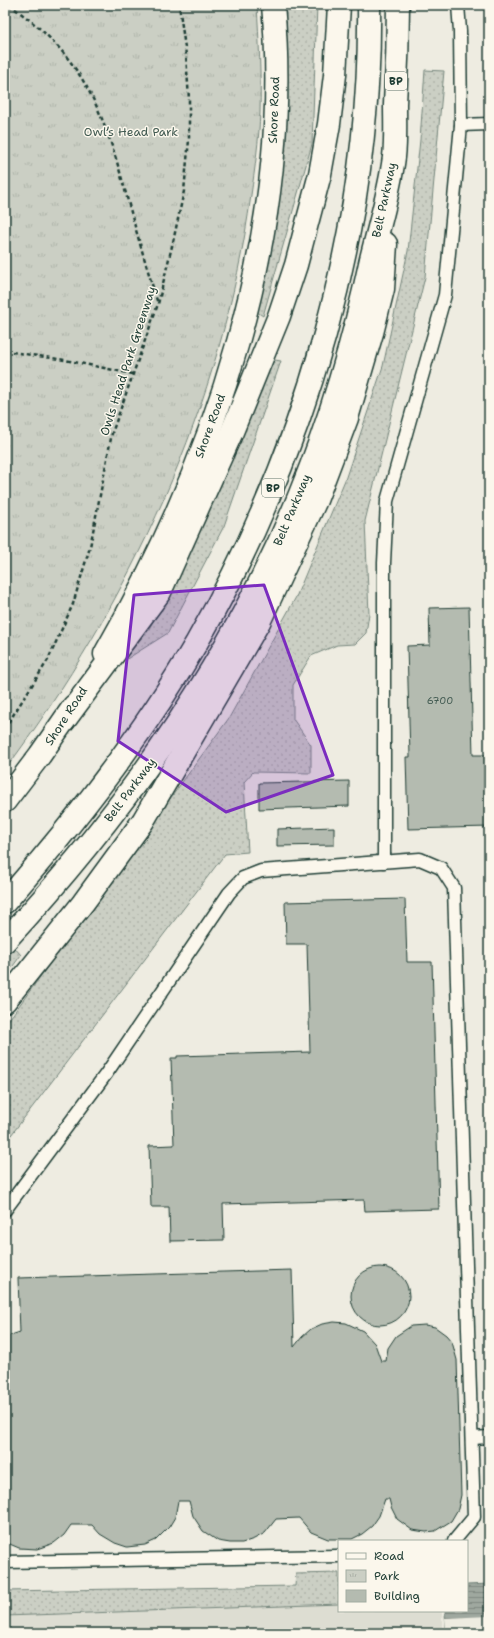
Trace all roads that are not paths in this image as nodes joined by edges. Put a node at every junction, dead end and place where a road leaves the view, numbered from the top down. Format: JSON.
{"nodes":[{"id":1,"x":273,"y":5,"type":"edge"},
{"id":2,"x":339,"y":5,"type":"edge"},
{"id":3,"x":369,"y":5,"type":"edge"},
{"id":4,"x":398,"y":5,"type":"edge"},
{"id":5,"x":458,"y":5,"type":"edge"},
{"id":6,"x":461,"y":124,"type":"junction"},
{"id":7,"x":489,"y":124,"type":"edge"},
{"id":8,"x":394,"y":157,"type":"junction"},
{"id":9,"x":64,"y":721,"type":"junction"},
{"id":10,"x":5,"y":801,"type":"edge"},
{"id":11,"x":384,"y":862,"type":"junction"},
{"id":12,"x":5,"y":902,"type":"edge"},
{"id":13,"x":5,"y":941,"type":"edge"},
{"id":14,"x":5,"y":1001,"type":"edge"},
{"id":15,"x":5,"y":1210,"type":"edge"},
{"id":16,"x":489,"y":1437,"type":"edge"},
{"id":17,"x":472,"y":1438,"type":"junction"},
{"id":18,"x":455,"y":1540,"type":"edge"},
{"id":19,"x":338,"y":1556,"type":"edge"},
{"id":20,"x":5,"y":1562,"type":"edge"}],
"edges":[{"from":1,"to":9,"type":"main road","name":"Shore Road"},
{"from":2,"to":9,"type":"main road"},
{"from":3,"to":12,"type":"main road","number":"BP"},
{"from":4,"to":8,"type":"main road","name":"Belt Parkway","number":"BP"},
{"from":5,"to":6,"type":"lane"},
{"from":6,"to":7,"type":"lane"},
{"from":6,"to":11,"type":"lane"},
{"from":8,"to":13,"type":"main road","name":"Belt Parkway","number":"BP"},
{"from":8,"to":14,"type":"main road"},
{"from":9,"to":10,"type":"main road","name":"Shore Road"},
{"from":11,"to":15,"type":"lane"},
{"from":11,"to":17,"type":"lane"},
{"from":16,"to":17,"type":"lane"},
{"from":17,"to":18,"type":"lane"},
{"from":19,"to":20,"type":"lane"}]}
